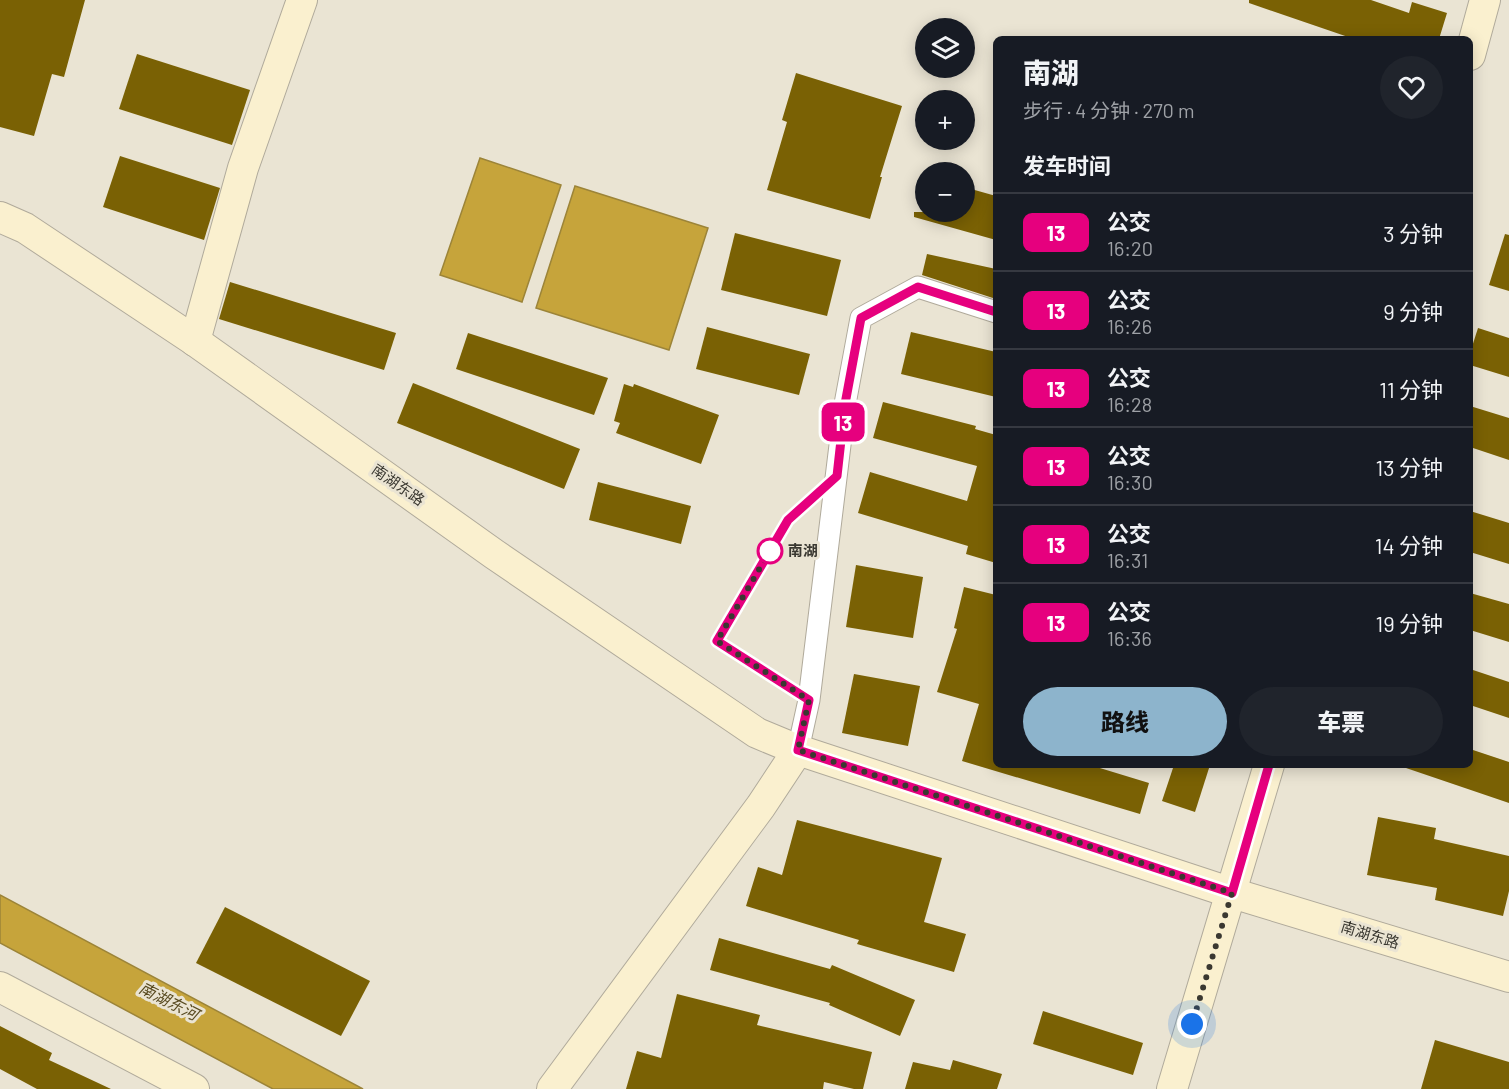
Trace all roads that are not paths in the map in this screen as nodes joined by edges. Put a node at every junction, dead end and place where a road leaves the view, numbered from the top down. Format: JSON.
{"nodes":[{"id":1,"x":302,"y":0,"type":"edge"},
{"id":2,"x":1485,"y":0,"type":"edge"},
{"id":3,"x":1473,"y":44,"type":"edge"},
{"id":4,"x":0,"y":217,"type":"edge"},
{"id":5,"x":993,"y":311,"type":"edge"},
{"id":6,"x":195,"y":341,"type":"junction"},
{"id":7,"x":837,"y":476,"type":"junction"},
{"id":8,"x":809,"y":700,"type":"junction"},
{"id":9,"x":798,"y":750,"type":"junction"},
{"id":10,"x":1268,"y":768,"type":"edge"},
{"id":11,"x":1232,"y":893,"type":"junction"},
{"id":12,"x":1509,"y":977,"type":"edge"},
{"id":13,"x":0,"y":987,"type":"edge"},
{"id":14,"x":194,"y":1089,"type":"edge"},
{"id":15,"x":552,"y":1089,"type":"edge"},
{"id":16,"x":1172,"y":1089,"type":"edge"}],
"edges":[{"from":1,"to":6,"type":"street"},
{"from":2,"to":3,"type":"street"},
{"from":4,"to":6,"type":"street","name":"南湖东路"},
{"from":5,"to":7,"type":"street"},
{"from":6,"to":9,"type":"street","name":"南湖东路"},
{"from":7,"to":8,"type":"street"},
{"from":7,"to":8,"type":"lane"},
{"from":8,"to":9,"type":"street"},
{"from":9,"to":11,"type":"street","name":"南湖东路"},
{"from":9,"to":15,"type":"street"},
{"from":10,"to":11,"type":"street"},
{"from":11,"to":12,"type":"street","name":"南湖东路"},
{"from":11,"to":16,"type":"street"},
{"from":13,"to":14,"type":"street"}]}
